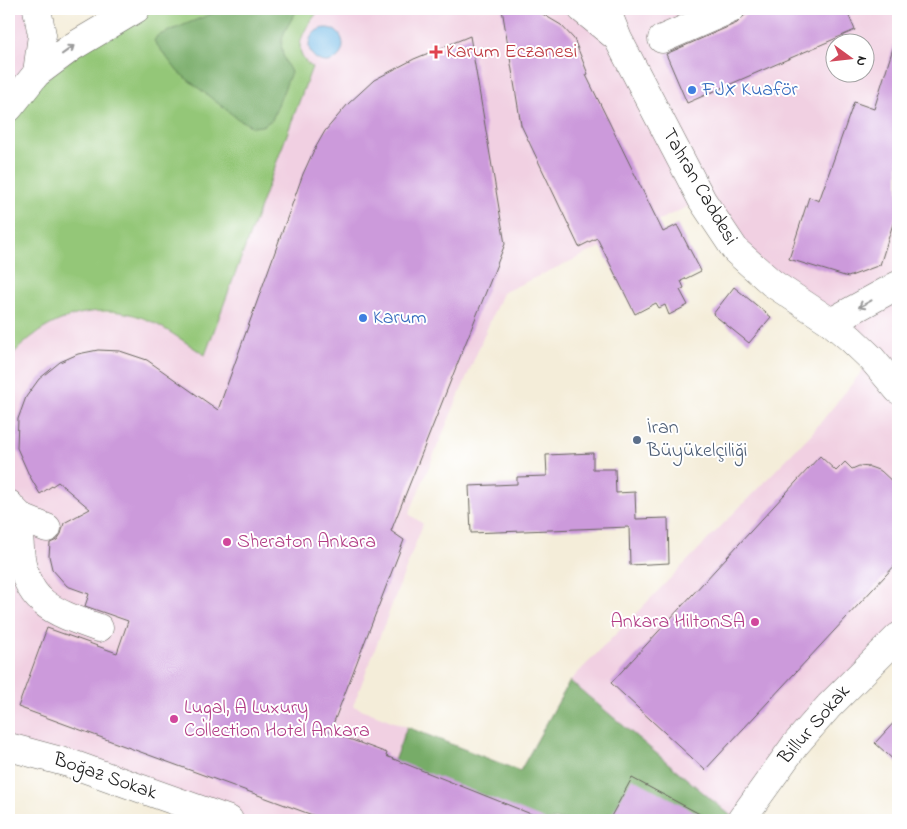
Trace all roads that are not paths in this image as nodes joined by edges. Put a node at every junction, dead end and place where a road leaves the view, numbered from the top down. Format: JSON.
{"nodes":[{"id":1,"x":37,"y":9,"type":"edge"},
{"id":2,"x":136,"y":9,"type":"edge"},
{"id":3,"x":582,"y":9,"type":"edge"},
{"id":4,"x":606,"y":9,"type":"edge"},
{"id":5,"x":731,"y":9,"type":"edge"},
{"id":6,"x":662,"y":39,"type":"dead end"},
{"id":7,"x":618,"y":40,"type":"junction"},
{"id":8,"x":38,"y":73,"type":"junction"},
{"id":9,"x":9,"y":108,"type":"edge"},
{"id":10,"x":898,"y":266,"type":"edge"},
{"id":11,"x":893,"y":288,"type":"edge"},
{"id":12,"x":832,"y":322,"type":"junction"},
{"id":13,"x":898,"y":390,"type":"edge"},
{"id":14,"x":11,"y":506,"type":"edge"},
{"id":15,"x":47,"y":528,"type":"dead end"},
{"id":16,"x":99,"y":628,"type":"dead end"},
{"id":17,"x":898,"y":637,"type":"edge"},
{"id":18,"x":9,"y":747,"type":"edge"},
{"id":19,"x":229,"y":820,"type":"edge"},
{"id":20,"x":740,"y":820,"type":"edge"}],
"edges":[{"from":1,"to":8,"type":"street"},
{"from":8,"to":2,"type":"street","one_way":true},
{"from":3,"to":7,"type":"street","name":"Tahran Caddesi"},
{"from":4,"to":7,"type":"street","name":"Tahran Caddesi"},
{"from":5,"to":6,"type":"street"},
{"from":7,"to":12,"type":"street","name":"Tahran Caddesi"},
{"from":8,"to":9,"type":"street"},
{"from":10,"to":11,"type":"street"},
{"from":11,"to":12,"type":"street","one_way":true},
{"from":12,"to":13,"type":"street","name":"Tahran Caddesi"},
{"from":14,"to":15,"type":"street"},
{"from":14,"to":16,"type":"street"},
{"from":17,"to":20,"type":"street","name":"Billur Sokak"},
{"from":18,"to":19,"type":"street","name":"Boğaz Sokak"}]}
